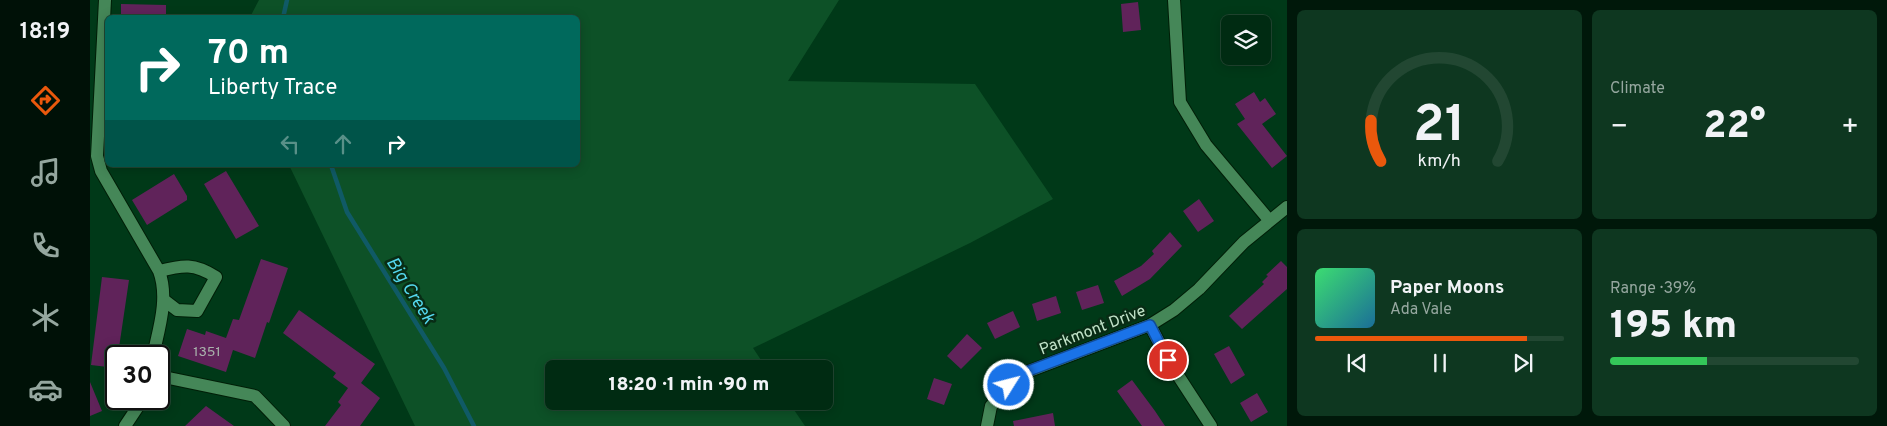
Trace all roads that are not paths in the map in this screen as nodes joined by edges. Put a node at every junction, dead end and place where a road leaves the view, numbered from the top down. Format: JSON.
{"nodes":[{"id":1,"x":105,"y":0,"type":"edge"},
{"id":2,"x":1174,"y":0,"type":"edge"},
{"id":3,"x":1287,"y":207,"type":"edge"},
{"id":4,"x":1269,"y":220,"type":"junction"},
{"id":5,"x":159,"y":270,"type":"junction"},
{"id":6,"x":164,"y":300,"type":"junction"},
{"id":7,"x":1150,"y":325,"type":"junction"},
{"id":8,"x":155,"y":345,"type":"edge"},
{"id":9,"x":170,"y":378,"type":"edge"},
{"id":10,"x":136,"y":410,"type":"edge"},
{"id":11,"x":125,"y":426,"type":"edge"},
{"id":12,"x":284,"y":426,"type":"edge"},
{"id":13,"x":987,"y":426,"type":"edge"},
{"id":14,"x":1212,"y":426,"type":"edge"}],
"edges":[{"from":1,"to":5,"type":"street"},
{"from":2,"to":4,"type":"street"},
{"from":3,"to":4,"type":"street","name":"Parkmont Drive"},
{"from":4,"to":7,"type":"street","name":"Parkmont Drive"},
{"from":5,"to":6,"type":"street"},
{"from":5,"to":6,"type":"street"},
{"from":6,"to":8,"type":"street"},
{"from":7,"to":13,"type":"street","name":"Parkmont Drive"},
{"from":7,"to":14,"type":"street"},
{"from":9,"to":12,"type":"street"},
{"from":10,"to":11,"type":"street"}]}
